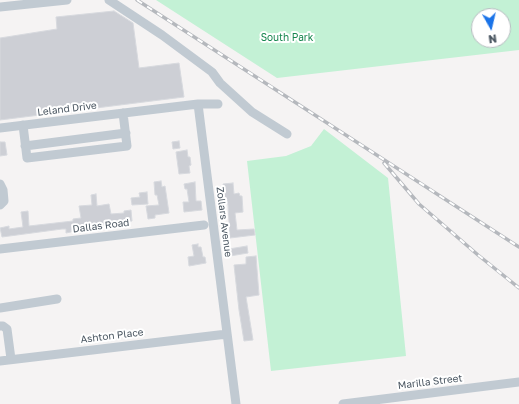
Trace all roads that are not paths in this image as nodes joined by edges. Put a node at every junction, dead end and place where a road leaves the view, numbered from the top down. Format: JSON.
{"nodes":[{"id":1,"x":67,"y":0,"type":"edge"},
{"id":2,"x":109,"y":0,"type":"edge"},
{"id":3,"x":0,"y":7,"type":"edge"},
{"id":4,"x":198,"y":104,"type":"junction"},
{"id":5,"x":218,"y":104,"type":"dead end"},
{"id":6,"x":123,"y":113,"type":"junction"},
{"id":7,"x":23,"y":125,"type":"junction"},
{"id":8,"x":0,"y":128,"type":"edge"},
{"id":9,"x":287,"y":134,"type":"dead end"},
{"id":10,"x":0,"y":184,"type":"edge"},
{"id":11,"x":0,"y":205,"type":"edge"},
{"id":12,"x":204,"y":225,"type":"dead end"},
{"id":13,"x":0,"y":249,"type":"edge"},
{"id":14,"x":57,"y":299,"type":"dead end"},
{"id":15,"x":0,"y":308,"type":"edge"},
{"id":16,"x":0,"y":326,"type":"edge"},
{"id":17,"x":227,"y":334,"type":"junction"},
{"id":18,"x":11,"y":359,"type":"junction"},
{"id":19,"x":0,"y":361,"type":"edge"},
{"id":20,"x":519,"y":382,"type":"edge"},
{"id":21,"x":236,"y":404,"type":"edge"},
{"id":22,"x":343,"y":404,"type":"edge"}],
"edges":[{"from":1,"to":3,"type":"street"},
{"from":2,"to":9,"type":"street"},
{"from":4,"to":5,"type":"street"},
{"from":4,"to":6,"type":"street","name":"Leland Drive"},
{"from":4,"to":17,"type":"street","name":"Zollars Avenue"},
{"from":6,"to":7,"type":"street","name":"Leland Drive"},
{"from":6,"to":7,"type":"street"},
{"from":7,"to":8,"type":"street","name":"Leland Drive"},
{"from":10,"to":11,"type":"street"},
{"from":12,"to":13,"type":"street","name":"Dallas Road"},
{"from":14,"to":15,"type":"street"},
{"from":16,"to":18,"type":"street"},
{"from":17,"to":18,"type":"street","name":"Ashton Place"},
{"from":17,"to":21,"type":"street","name":"Zollars Avenue"},
{"from":18,"to":19,"type":"street","name":"Ashton Place"},
{"from":20,"to":22,"type":"street","name":"Marilla Street"}]}
